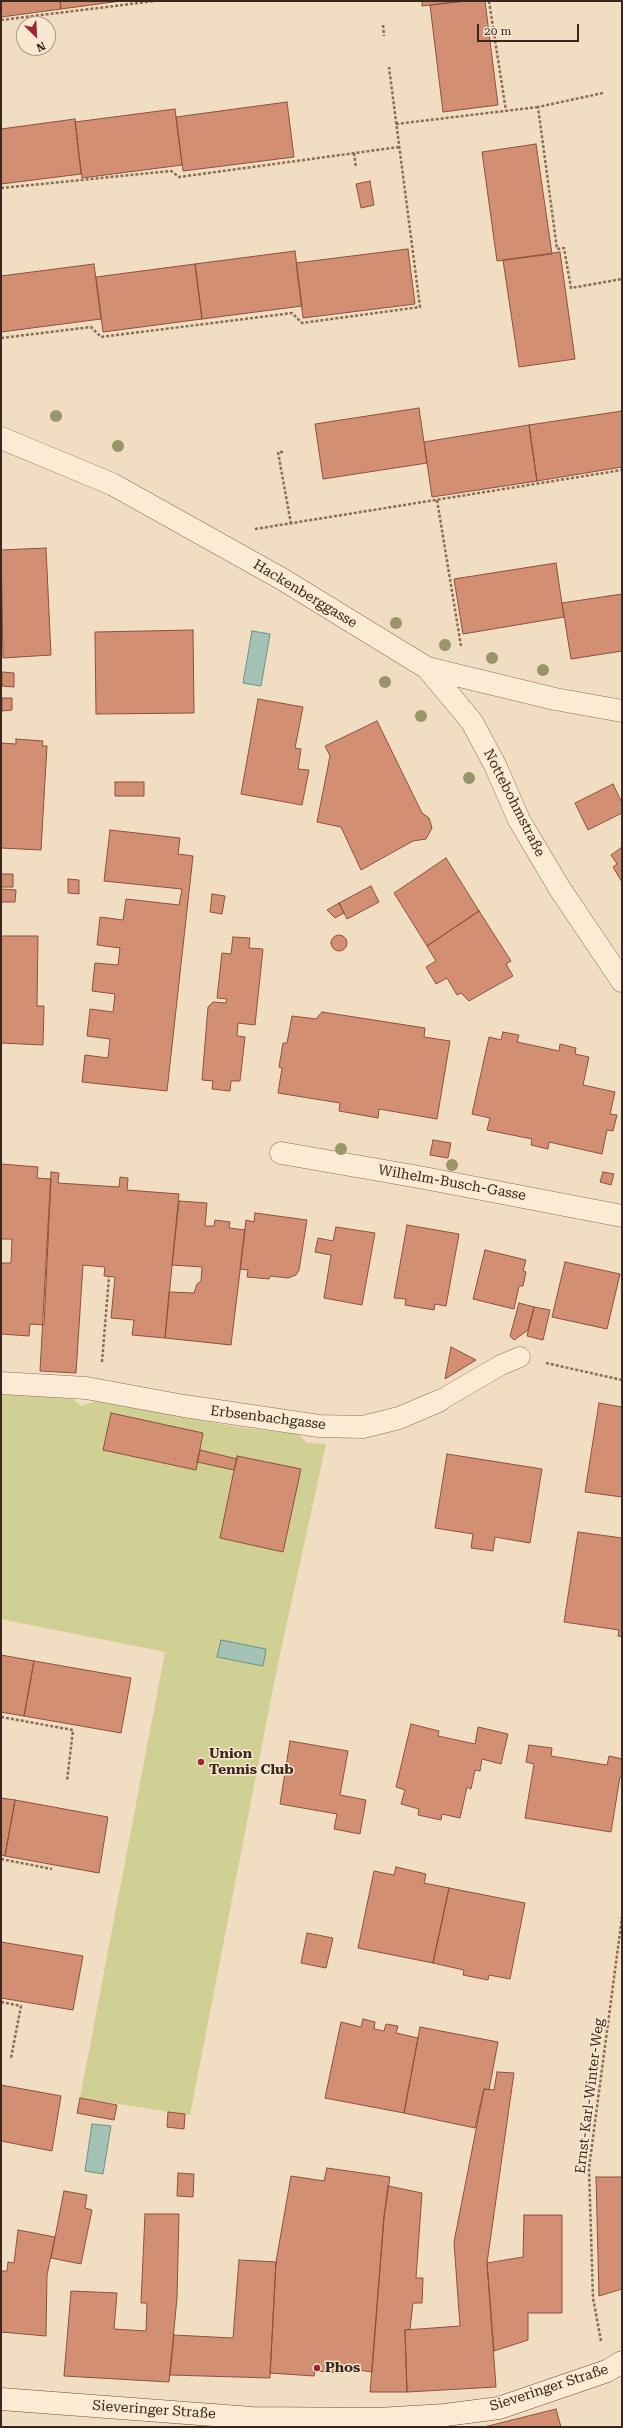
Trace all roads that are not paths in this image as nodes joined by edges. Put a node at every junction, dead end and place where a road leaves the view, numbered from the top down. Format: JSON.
{"nodes":[{"id":1,"x":1,"y":438,"type":"edge"},
{"id":2,"x":427,"y":668,"type":"junction"},
{"id":3,"x":622,"y":711,"type":"edge"},
{"id":4,"x":622,"y":981,"type":"edge"},
{"id":5,"x":280,"y":1153,"type":"dead end"},
{"id":6,"x":622,"y":1216,"type":"edge"},
{"id":7,"x":520,"y":1357,"type":"road end"},
{"id":8,"x":1,"y":1383,"type":"edge"},
{"id":9,"x":439,"y":1401,"type":"joint"},
{"id":10,"x":622,"y":2362,"type":"edge"},
{"id":11,"x":1,"y":2399,"type":"edge"},
{"id":12,"x":262,"y":2422,"type":"edge"},
{"id":13,"x":378,"y":2423,"type":"edge"}],
"edges":[{"from":1,"to":2,"type":"street","name":"Hackenberggasse"},
{"from":2,"to":3,"type":"street","name":"Hackenberggasse"},
{"from":2,"to":4,"type":"street","name":"Nottebohmstraße"},
{"from":5,"to":6,"type":"street","name":"Wilhelm-Busch-Gasse"},
{"from":7,"to":9,"type":"lane","name":"Erbsenbachgasse"},
{"from":8,"to":9,"type":"street","name":"Erbsenbachgasse"},
{"from":10,"to":13,"type":"street","name":"Sieveringer Straße"},
{"from":11,"to":12,"type":"street","name":"Sieveringer Straße"},
{"from":12,"to":13,"type":"street","name":"Sieveringer Straße"}]}
